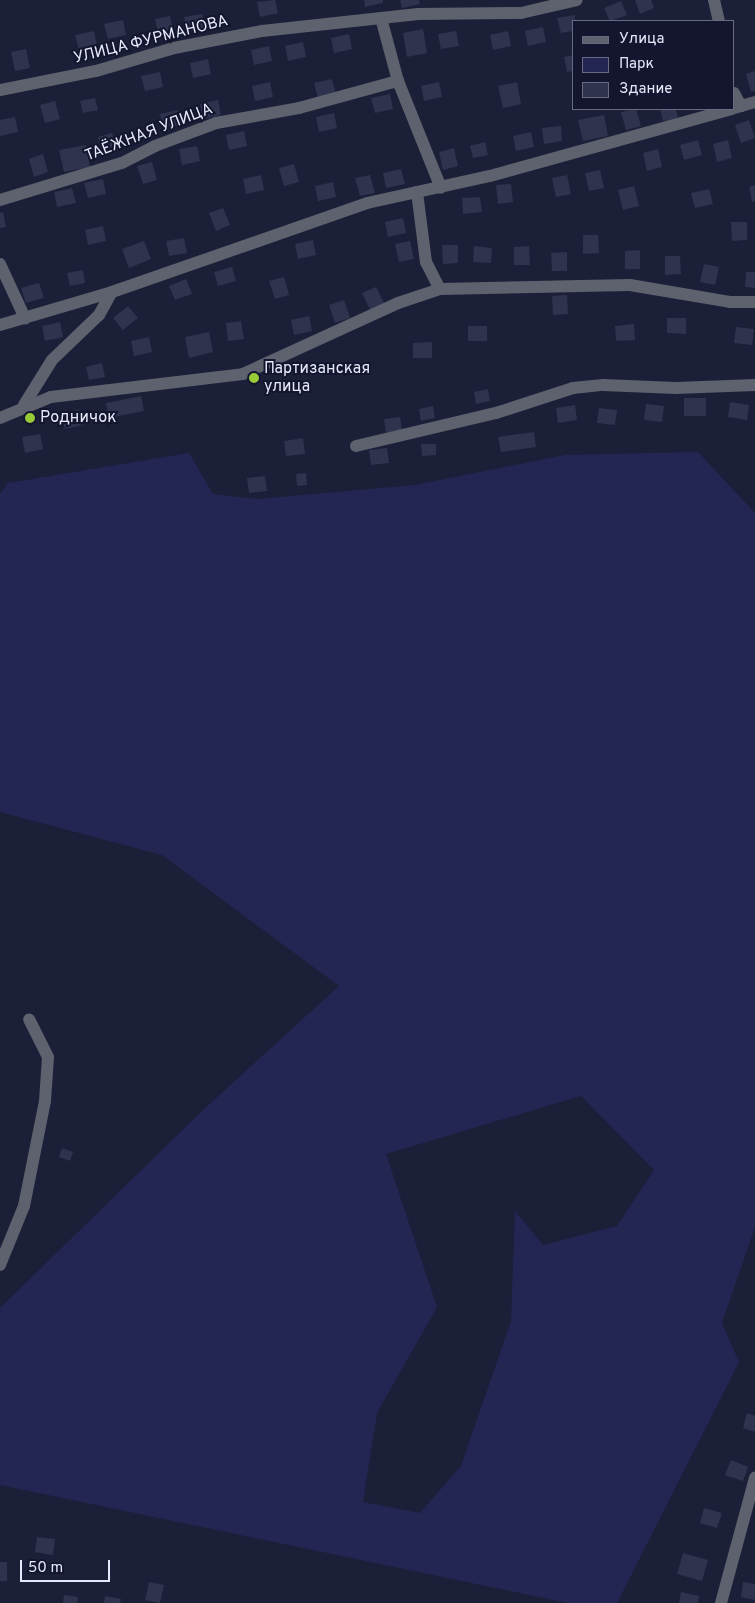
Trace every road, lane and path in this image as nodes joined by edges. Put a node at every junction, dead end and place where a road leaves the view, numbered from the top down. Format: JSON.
{"nodes":[{"id":1,"x":577,"y":0,"type":"edge"},
{"id":2,"x":714,"y":0,"type":"edge"},
{"id":3,"x":381,"y":18,"type":"junction"},
{"id":4,"x":719,"y":20,"type":"edge"},
{"id":5,"x":398,"y":81,"type":"junction"},
{"id":6,"x":0,"y":90,"type":"edge"},
{"id":7,"x":755,"y":102,"type":"edge"},
{"id":8,"x":736,"y":108,"type":"edge"},
{"id":9,"x":729,"y":110,"type":"edge"},
{"id":10,"x":440,"y":188,"type":"junction"},
{"id":11,"x":417,"y":192,"type":"junction"},
{"id":12,"x":0,"y":200,"type":"edge"},
{"id":13,"x":0,"y":264,"type":"edge"},
{"id":14,"x":440,"y":289,"type":"junction"},
{"id":15,"x":112,"y":292,"type":"junction"},
{"id":16,"x":755,"y":302,"type":"edge"},
{"id":17,"x":25,"y":318,"type":"junction"},
{"id":18,"x":0,"y":324,"type":"edge"},
{"id":19,"x":755,"y":385,"type":"edge"},
{"id":20,"x":24,"y":405,"type":"junction"},
{"id":21,"x":0,"y":418,"type":"edge"},
{"id":22,"x":356,"y":446,"type":"dead end"},
{"id":23,"x":28,"y":1019,"type":"dead end"},
{"id":24,"x":0,"y":1265,"type":"edge"},
{"id":25,"x":755,"y":1478,"type":"edge"},
{"id":26,"x":721,"y":1603,"type":"edge"}],
"edges":[{"from":1,"to":3,"type":"street","name":"УЛИЦА ФУРМАНОВА"},
{"from":2,"to":4,"type":"street"},
{"from":3,"to":5,"type":"street"},
{"from":3,"to":6,"type":"street","name":"УЛИЦА ФУРМАНОВА"},
{"from":5,"to":10,"type":"street"},
{"from":5,"to":12,"type":"street","name":"ТАЁЖНАЯ УЛИЦА"},
{"from":7,"to":8,"type":"street"},
{"from":9,"to":10,"type":"street"},
{"from":10,"to":11,"type":"street"},
{"from":11,"to":14,"type":"street"},
{"from":11,"to":15,"type":"street"},
{"from":13,"to":17,"type":"street"},
{"from":14,"to":16,"type":"street"},
{"from":14,"to":20,"type":"street"},
{"from":15,"to":17,"type":"street"},
{"from":15,"to":20,"type":"street"},
{"from":17,"to":18,"type":"street"},
{"from":19,"to":22,"type":"street"},
{"from":20,"to":21,"type":"street"},
{"from":23,"to":24,"type":"street"},
{"from":25,"to":26,"type":"street"}]}
